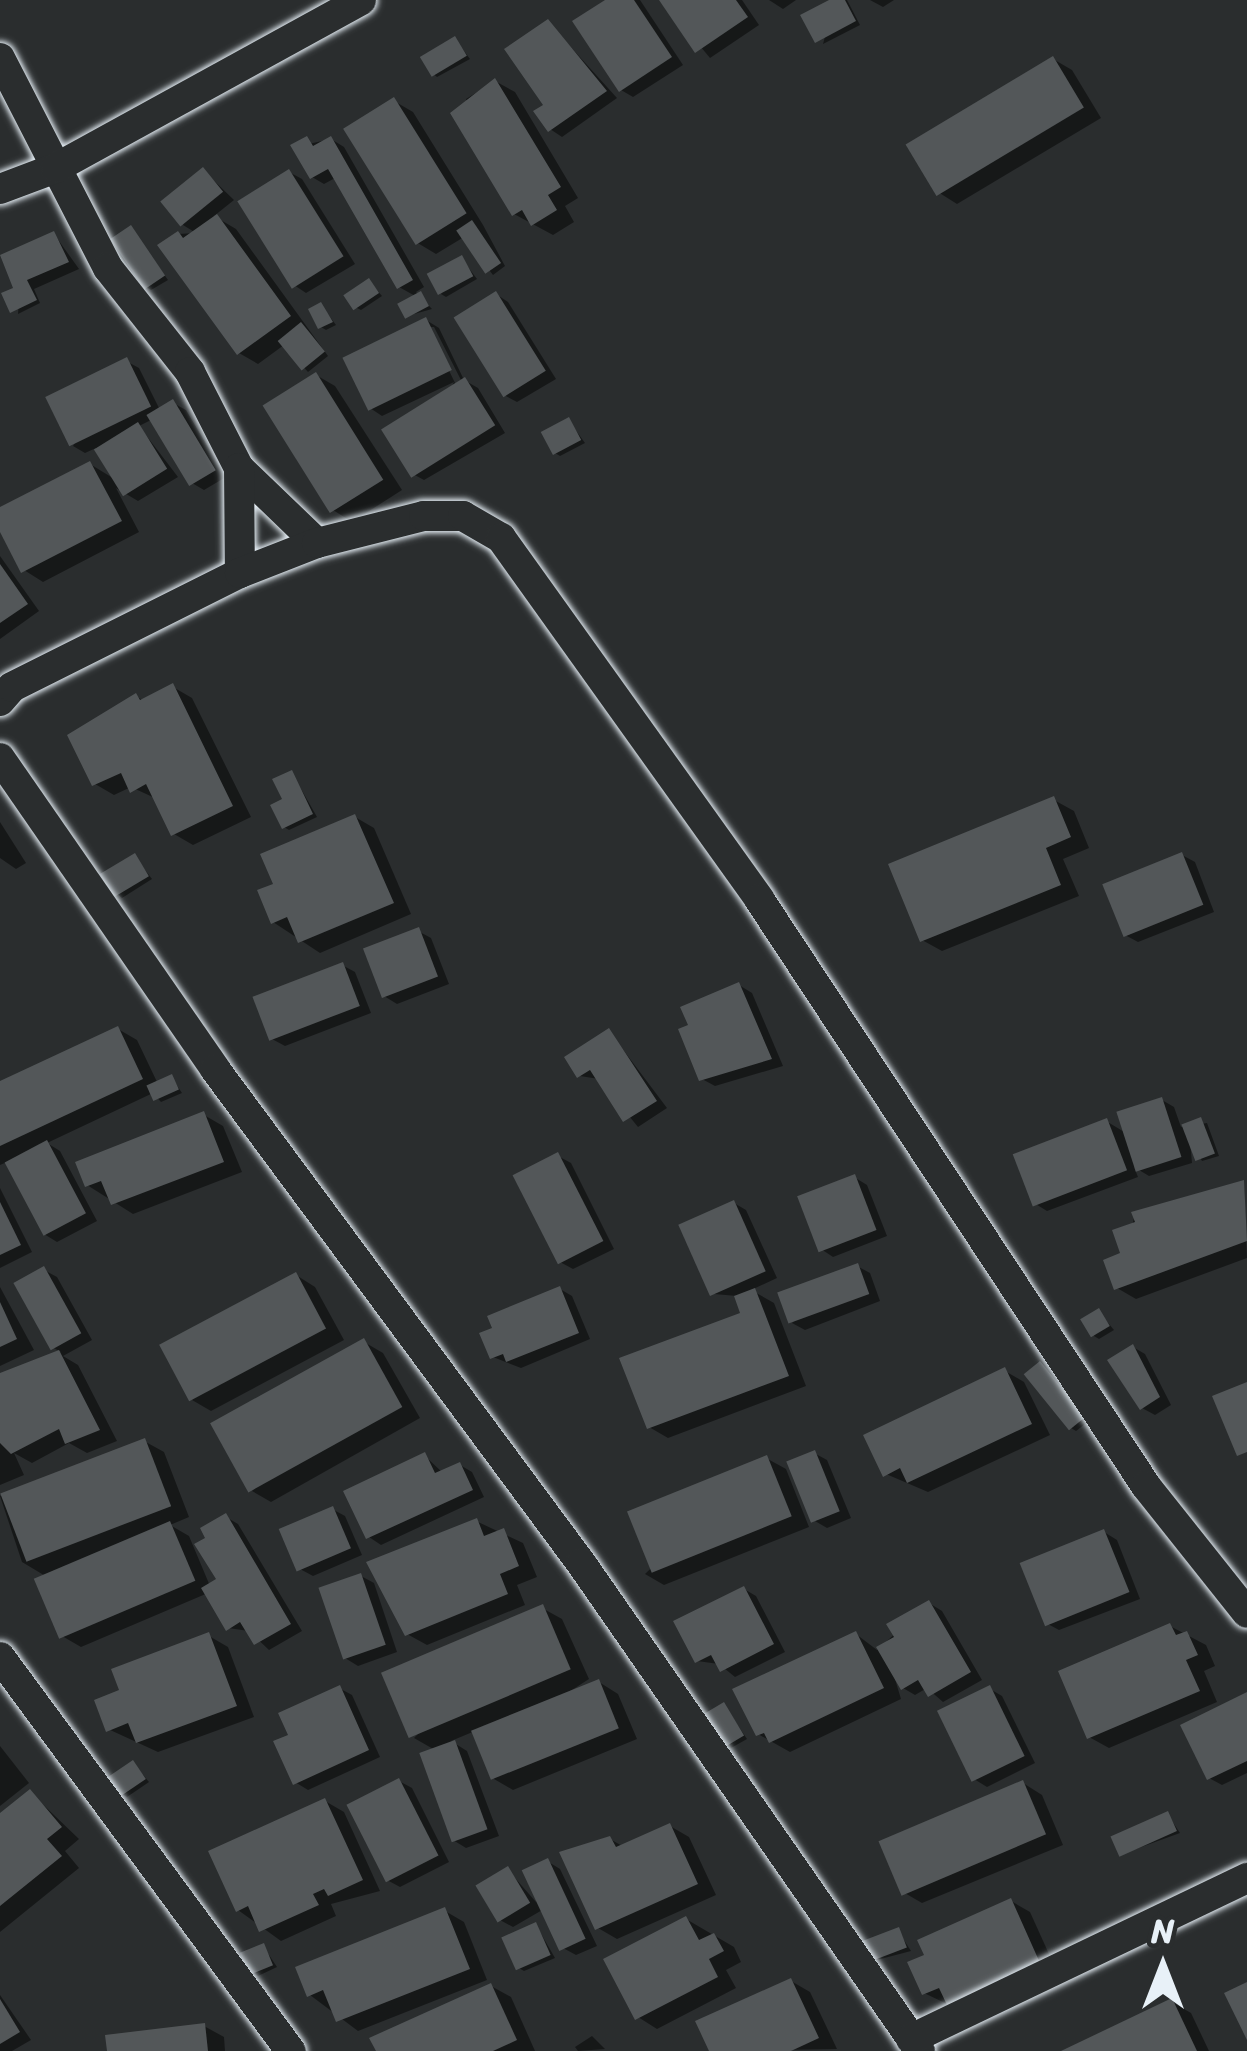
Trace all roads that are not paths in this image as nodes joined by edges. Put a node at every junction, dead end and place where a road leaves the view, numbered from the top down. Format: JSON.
{"nodes":[{"id":1,"x":362,"y":0,"type":"edge"},
{"id":2,"x":0,"y":58,"type":"edge"},
{"id":3,"x":56,"y":168,"type":"junction"},
{"id":4,"x":0,"y":189,"type":"edge"},
{"id":5,"x":239,"y":468,"type":"junction"},
{"id":6,"x":317,"y":543,"type":"junction"},
{"id":7,"x":240,"y":573,"type":"junction"},
{"id":8,"x":0,"y":701,"type":"edge"},
{"id":9,"x":0,"y":758,"type":"edge"},
{"id":10,"x":1247,"y":1613,"type":"edge"},
{"id":11,"x":0,"y":1657,"type":"edge"},
{"id":12,"x":1247,"y":1878,"type":"edge"},
{"id":13,"x":915,"y":2045,"type":"edge"},
{"id":14,"x":291,"y":2051,"type":"edge"}],
"edges":[{"from":1,"to":3,"type":"street"},
{"from":2,"to":3,"type":"street"},
{"from":3,"to":4,"type":"street"},
{"from":3,"to":5,"type":"street"},
{"from":5,"to":6,"type":"street"},
{"from":5,"to":7,"type":"street"},
{"from":6,"to":7,"type":"street"},
{"from":6,"to":10,"type":"street"},
{"from":7,"to":8,"type":"street"},
{"from":9,"to":13,"type":"street"},
{"from":11,"to":14,"type":"street"},
{"from":12,"to":13,"type":"street"}]}
